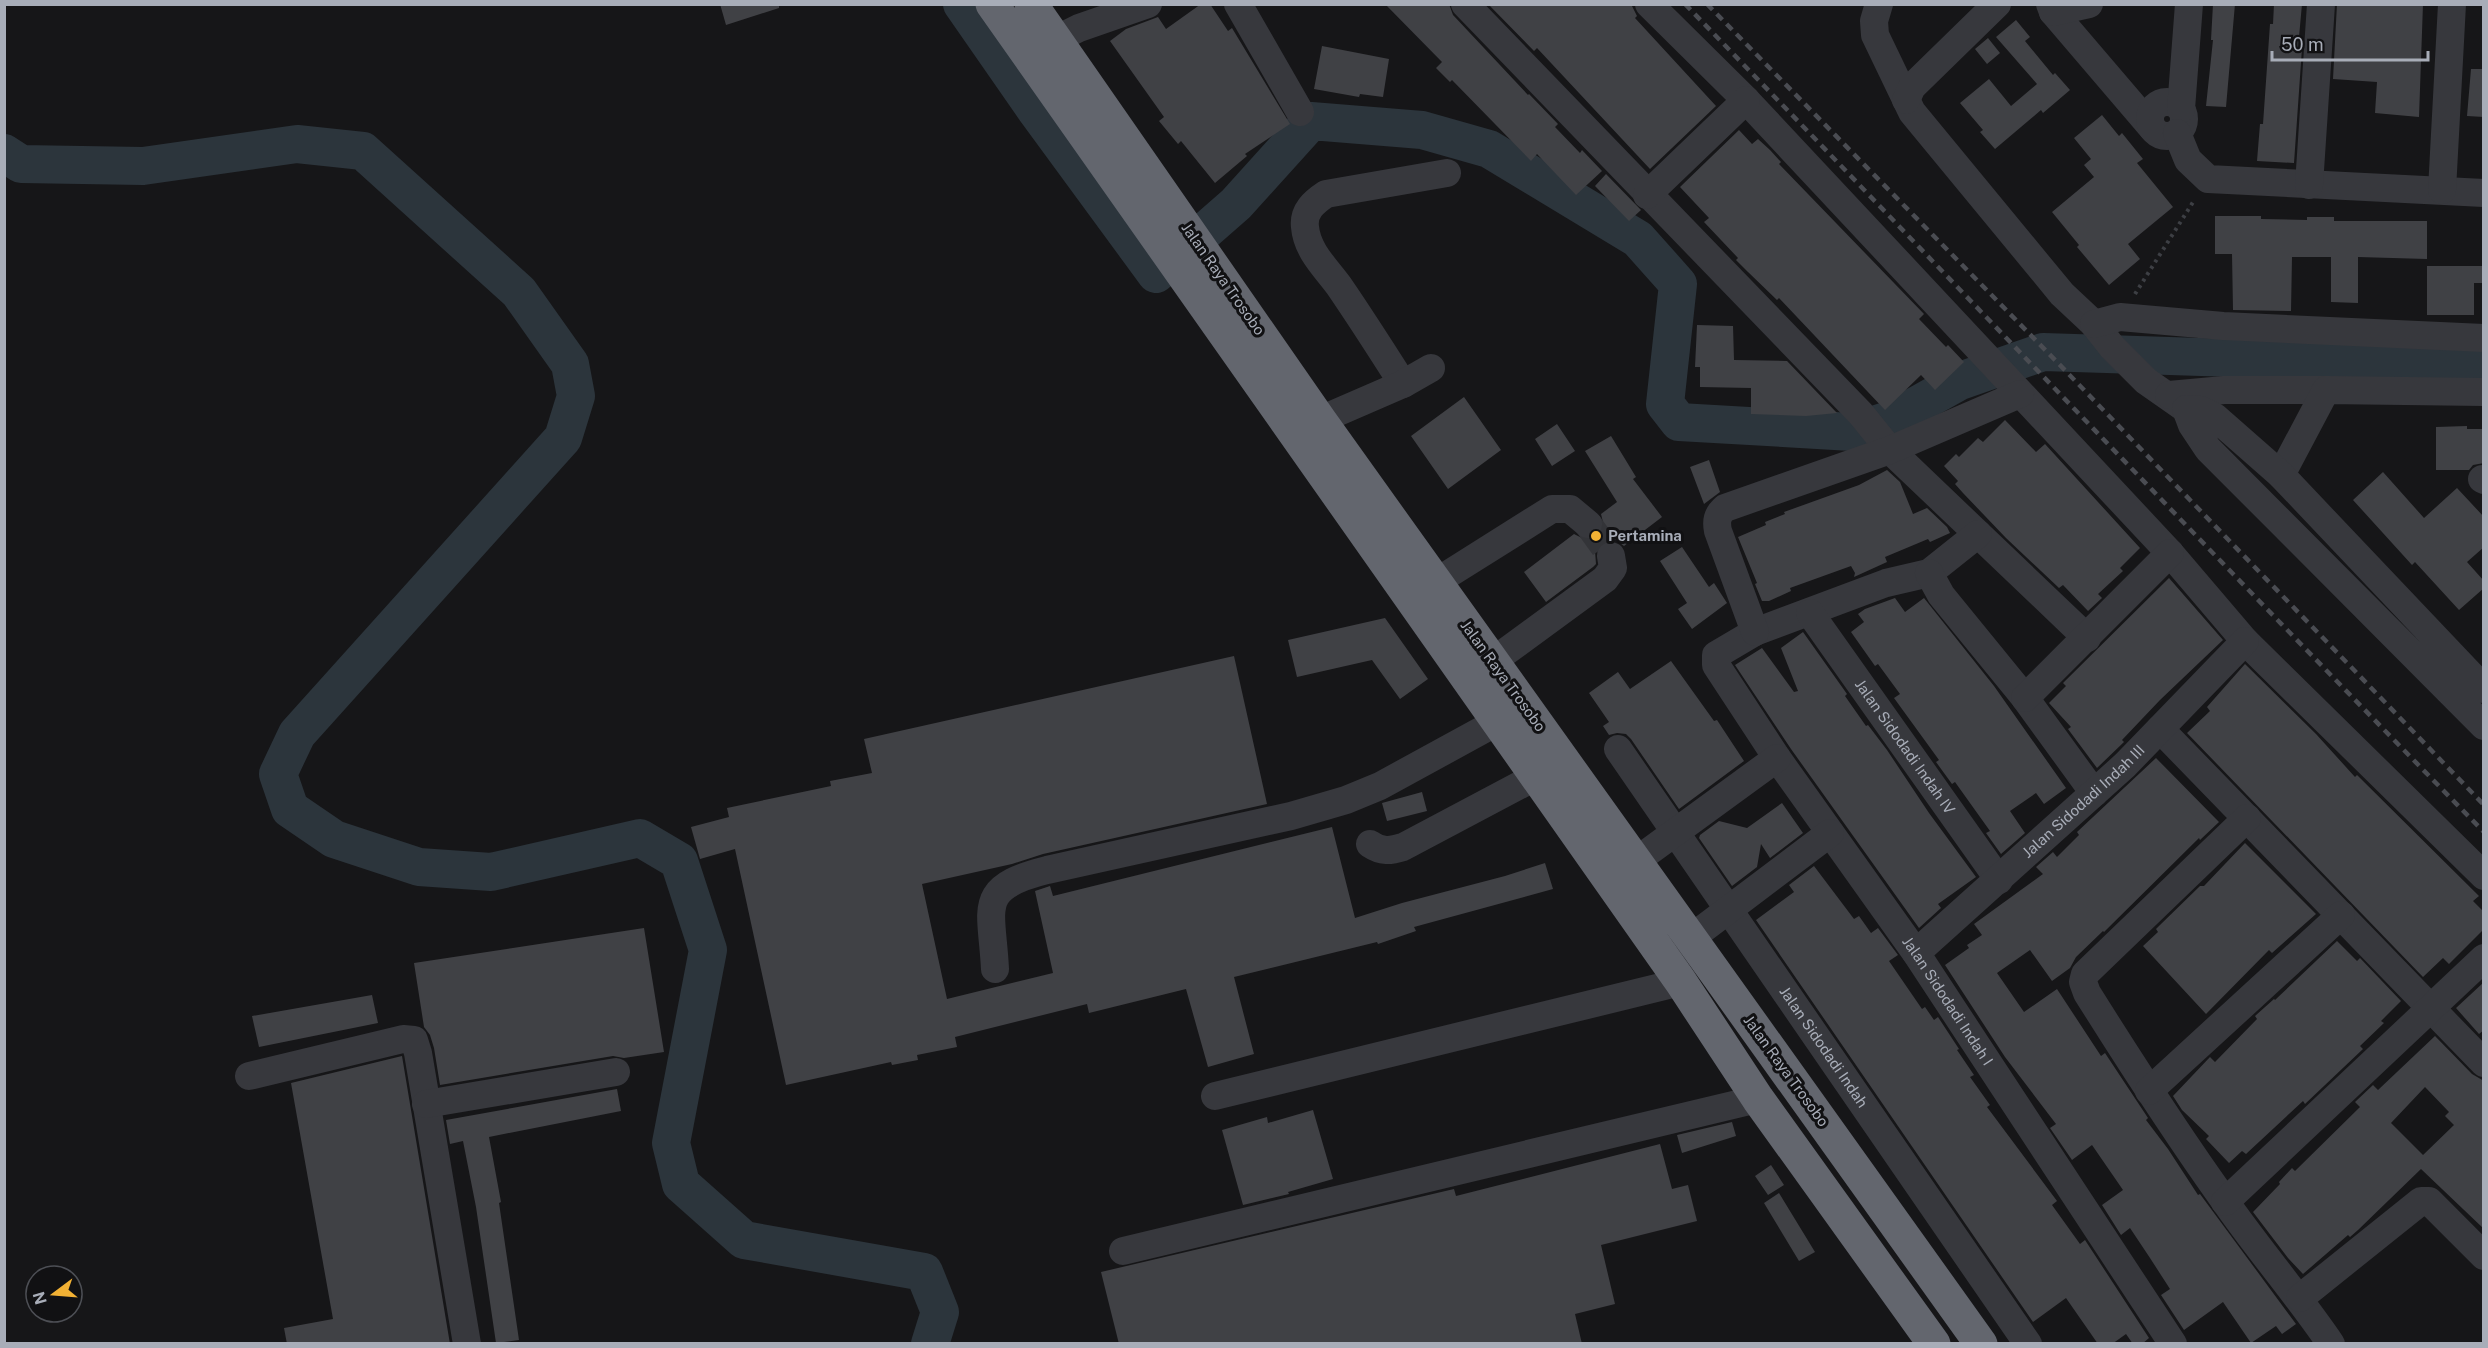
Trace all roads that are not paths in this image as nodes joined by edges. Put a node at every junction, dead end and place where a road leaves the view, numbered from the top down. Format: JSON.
{"nodes":[{"id":1,"x":992,"y":4,"type":"edge"},
{"id":2,"x":1031,"y":4,"type":"edge"},
{"id":3,"x":1148,"y":4,"type":"edge"},
{"id":4,"x":1238,"y":4,"type":"edge"},
{"id":5,"x":1465,"y":4,"type":"edge"},
{"id":6,"x":1649,"y":4,"type":"edge"},
{"id":7,"x":1879,"y":4,"type":"edge"},
{"id":8,"x":1997,"y":4,"type":"edge"},
{"id":9,"x":2189,"y":4,"type":"edge"},
{"id":10,"x":2321,"y":4,"type":"edge"},
{"id":11,"x":2452,"y":4,"type":"edge"},
{"id":12,"x":2065,"y":7,"type":"edge"},
{"id":13,"x":1055,"y":40,"type":"junction"},
{"id":14,"x":1746,"y":100,"type":"junction"},
{"id":15,"x":1906,"y":100,"type":"junction"},
{"id":16,"x":1300,"y":112,"type":"dead end"},
{"id":17,"x":2167,"y":119,"type":"junction"},
{"id":18,"x":1447,"y":173,"type":"dead end"},
{"id":19,"x":2309,"y":185,"type":"junction"},
{"id":20,"x":2442,"y":190,"type":"junction"},
{"id":21,"x":2484,"y":193,"type":"edge"},
{"id":22,"x":1647,"y":195,"type":"junction"},
{"id":23,"x":1187,"y":253,"type":"junction"},
{"id":24,"x":2107,"y":321,"type":"junction"},
{"id":25,"x":2484,"y":338,"type":"edge"},
{"id":26,"x":1431,"y":368,"type":"dead end"},
{"id":27,"x":2004,"y":376,"type":"junction"},
{"id":28,"x":1403,"y":384,"type":"junction"},
{"id":29,"x":2326,"y":390,"type":"junction"},
{"id":30,"x":2484,"y":392,"type":"edge"},
{"id":31,"x":2166,"y":395,"type":"junction"},
{"id":32,"x":1320,"y":420,"type":"junction"},
{"id":33,"x":1875,"y":432,"type":"junction"},
{"id":34,"x":2259,"y":455,"type":"junction"},
{"id":35,"x":2281,"y":475,"type":"junction"},
{"id":36,"x":2239,"y":479,"type":"junction"},
{"id":37,"x":1588,"y":524,"type":"tunnel mouth"},
{"id":38,"x":1977,"y":534,"type":"junction"},
{"id":39,"x":2170,"y":553,"type":"junction"},
{"id":40,"x":1611,"y":556,"type":"dead end"},
{"id":41,"x":1929,"y":573,"type":"junction"},
{"id":42,"x":1436,"y":582,"type":"junction"},
{"id":43,"x":1810,"y":613,"type":"junction"},
{"id":44,"x":1755,"y":632,"type":"junction"},
{"id":45,"x":2087,"y":638,"type":"junction"},
{"id":46,"x":2245,"y":641,"type":"junction"},
{"id":47,"x":1493,"y":661,"type":"junction"},
{"id":48,"x":2484,"y":689,"type":"edge"},
{"id":49,"x":2025,"y":698,"type":"junction"},
{"id":50,"x":1497,"y":722,"type":"junction"},
{"id":51,"x":2484,"y":726,"type":"edge"},
{"id":52,"x":2160,"y":729,"type":"junction"},
{"id":53,"x":1618,"y":749,"type":"dead end"},
{"id":54,"x":1777,"y":759,"type":"junction"},
{"id":55,"x":1535,"y":777,"type":"junction"},
{"id":56,"x":2094,"y":793,"type":"junction"},
{"id":57,"x":2247,"y":818,"type":"junction"},
{"id":58,"x":1830,"y":833,"type":"junction"},
{"id":59,"x":1674,"y":834,"type":"junction"},
{"id":60,"x":1370,"y":844,"type":"dead end"},
{"id":61,"x":1636,"y":861,"type":"junction"},
{"id":62,"x":2484,"y":876,"type":"edge"},
{"id":63,"x":1999,"y":880,"type":"junction"},
{"id":64,"x":1729,"y":911,"type":"junction"},
{"id":65,"x":2341,"y":915,"type":"junction"},
{"id":66,"x":1691,"y":938,"type":"junction"},
{"id":67,"x":1916,"y":952,"type":"junction"},
{"id":68,"x":2484,"y":958,"type":"edge"},
{"id":69,"x":995,"y":969,"type":"dead end"},
{"id":70,"x":1681,"y":982,"type":"junction"},
{"id":71,"x":2431,"y":1009,"type":"junction"},
{"id":72,"x":2484,"y":1063,"type":"edge"},
{"id":73,"x":616,"y":1072,"type":"dead end"},
{"id":74,"x":249,"y":1076,"type":"dead end"},
{"id":75,"x":2148,"y":1091,"type":"junction"},
{"id":76,"x":1215,"y":1096,"type":"dead end"},
{"id":77,"x":1758,"y":1099,"type":"junction"},
{"id":78,"x":426,"y":1104,"type":"junction"},
{"id":79,"x":2225,"y":1202,"type":"junction"},
{"id":80,"x":1123,"y":1251,"type":"dead end"},
{"id":81,"x":2484,"y":1256,"type":"edge"},
{"id":82,"x":2300,"y":1298,"type":"junction"},
{"id":83,"x":467,"y":1344,"type":"edge"},
{"id":84,"x":1934,"y":1344,"type":"edge"},
{"id":85,"x":1981,"y":1344,"type":"edge"},
{"id":86,"x":2028,"y":1344,"type":"edge"},
{"id":87,"x":2173,"y":1344,"type":"edge"},
{"id":88,"x":2331,"y":1344,"type":"edge"}],
"edges":[{"from":1,"to":23,"type":"highway","name":"Jalan Raya Trosobo"},
{"from":2,"to":13,"type":"highway","name":"Jalan Raya Trosobo"},
{"from":3,"to":13,"type":"street"},
{"from":4,"to":16,"type":"street"},
{"from":5,"to":22,"type":"street"},
{"from":6,"to":14,"type":"street"},
{"from":7,"to":15,"type":"street"},
{"from":8,"to":15,"type":"street"},
{"from":9,"to":17,"type":"street"},
{"from":10,"to":19,"type":"street"},
{"from":11,"to":20,"type":"street"},
{"from":12,"to":17,"type":"street"},
{"from":13,"to":23,"type":"highway","name":"Jalan Raya Trosobo"},
{"from":14,"to":22,"type":"street"},
{"from":14,"to":27,"type":"street"},
{"from":15,"to":24,"type":"street"},
{"from":17,"to":19,"type":"street"},
{"from":18,"to":28,"type":"street"},
{"from":19,"to":20,"type":"street"},
{"from":20,"to":21,"type":"street"},
{"from":22,"to":33,"type":"street"},
{"from":23,"to":32,"type":"highway","name":"Jalan Raya Trosobo"},
{"from":23,"to":50,"type":"highway","name":"Jalan Raya Trosobo"},
{"from":24,"to":25,"type":"street"},
{"from":24,"to":31,"type":"street"},
{"from":26,"to":28,"type":"street"},
{"from":27,"to":33,"type":"street"},
{"from":27,"to":39,"type":"street"},
{"from":28,"to":32,"type":"street"},
{"from":29,"to":30,"type":"street"},
{"from":29,"to":31,"type":"street"},
{"from":29,"to":35,"type":"street"},
{"from":31,"to":34,"type":"street"},
{"from":31,"to":36,"type":"street"},
{"from":32,"to":42,"type":"highway","name":"Jalan Raya Trosobo"},
{"from":33,"to":38,"type":"street"},
{"from":33,"to":44,"type":"street"},
{"from":34,"to":35,"type":"street"},
{"from":34,"to":36,"type":"street"},
{"from":35,"to":48,"type":"street"},
{"from":36,"to":51,"type":"street"},
{"from":37,"to":42,"type":"street"},
{"from":38,"to":41,"type":"street"},
{"from":38,"to":45,"type":"street"},
{"from":39,"to":45,"type":"street"},
{"from":39,"to":46,"type":"street"},
{"from":40,"to":47,"type":"street"},
{"from":41,"to":43,"type":"street"},
{"from":41,"to":49,"type":"street"},
{"from":42,"to":47,"type":"highway","name":"Jalan Raya Trosobo"},
{"from":43,"to":44,"type":"street"},
{"from":43,"to":63,"type":"street","name":"Jalan Sidodadi Indah IV"},
{"from":44,"to":54,"type":"street","name":"Jalan Sidodadi Indah I"},
{"from":45,"to":49,"type":"street"},
{"from":46,"to":52,"type":"street","name":"Jalan Sidodadi Indah III"},
{"from":46,"to":62,"type":"street"},
{"from":47,"to":61,"type":"highway","name":"Jalan Raya Trosobo"},
{"from":49,"to":56,"type":"street"},
{"from":50,"to":55,"type":"highway","name":"Jalan Raya Trosobo"},
{"from":50,"to":69,"type":"street"},
{"from":52,"to":56,"type":"street","name":"Jalan Sidodadi Indah III"},
{"from":52,"to":57,"type":"street"},
{"from":53,"to":59,"type":"street","name":"Jalan Sidodadi Indah"},
{"from":54,"to":58,"type":"street","name":"Jalan Sidodadi Indah I"},
{"from":54,"to":59,"type":"street"},
{"from":55,"to":60,"type":"street"},
{"from":55,"to":70,"type":"highway","name":"Jalan Raya Trosobo"},
{"from":56,"to":63,"type":"street","name":"Jalan Sidodadi Indah III"},
{"from":57,"to":65,"type":"street"},
{"from":57,"to":75,"type":"street"},
{"from":58,"to":64,"type":"street"},
{"from":58,"to":67,"type":"street","name":"Jalan Sidodadi Indah I"},
{"from":59,"to":61,"type":"street"},
{"from":59,"to":64,"type":"street","name":"Jalan Sidodadi Indah"},
{"from":61,"to":66,"type":"highway","name":"Jalan Raya Trosobo"},
{"from":63,"to":67,"type":"street","name":"Jalan Sidodadi Indah III"},
{"from":64,"to":66,"type":"street"},
{"from":64,"to":86,"type":"street","name":"Jalan Sidodadi Indah"},
{"from":65,"to":71,"type":"street"},
{"from":65,"to":75,"type":"street"},
{"from":66,"to":85,"type":"highway","name":"Jalan Raya Trosobo"},
{"from":67,"to":87,"type":"street","name":"Jalan Sidodadi Indah I"},
{"from":68,"to":71,"type":"street"},
{"from":70,"to":76,"type":"street"},
{"from":70,"to":77,"type":"highway","name":"Jalan Raya Trosobo"},
{"from":71,"to":72,"type":"street"},
{"from":71,"to":79,"type":"street"},
{"from":73,"to":78,"type":"street"},
{"from":74,"to":78,"type":"street"},
{"from":75,"to":79,"type":"street"},
{"from":77,"to":80,"type":"street"},
{"from":77,"to":84,"type":"highway","name":"Jalan Raya Trosobo"},
{"from":78,"to":83,"type":"street"},
{"from":79,"to":82,"type":"street"},
{"from":81,"to":82,"type":"street"},
{"from":82,"to":88,"type":"street"}]}
